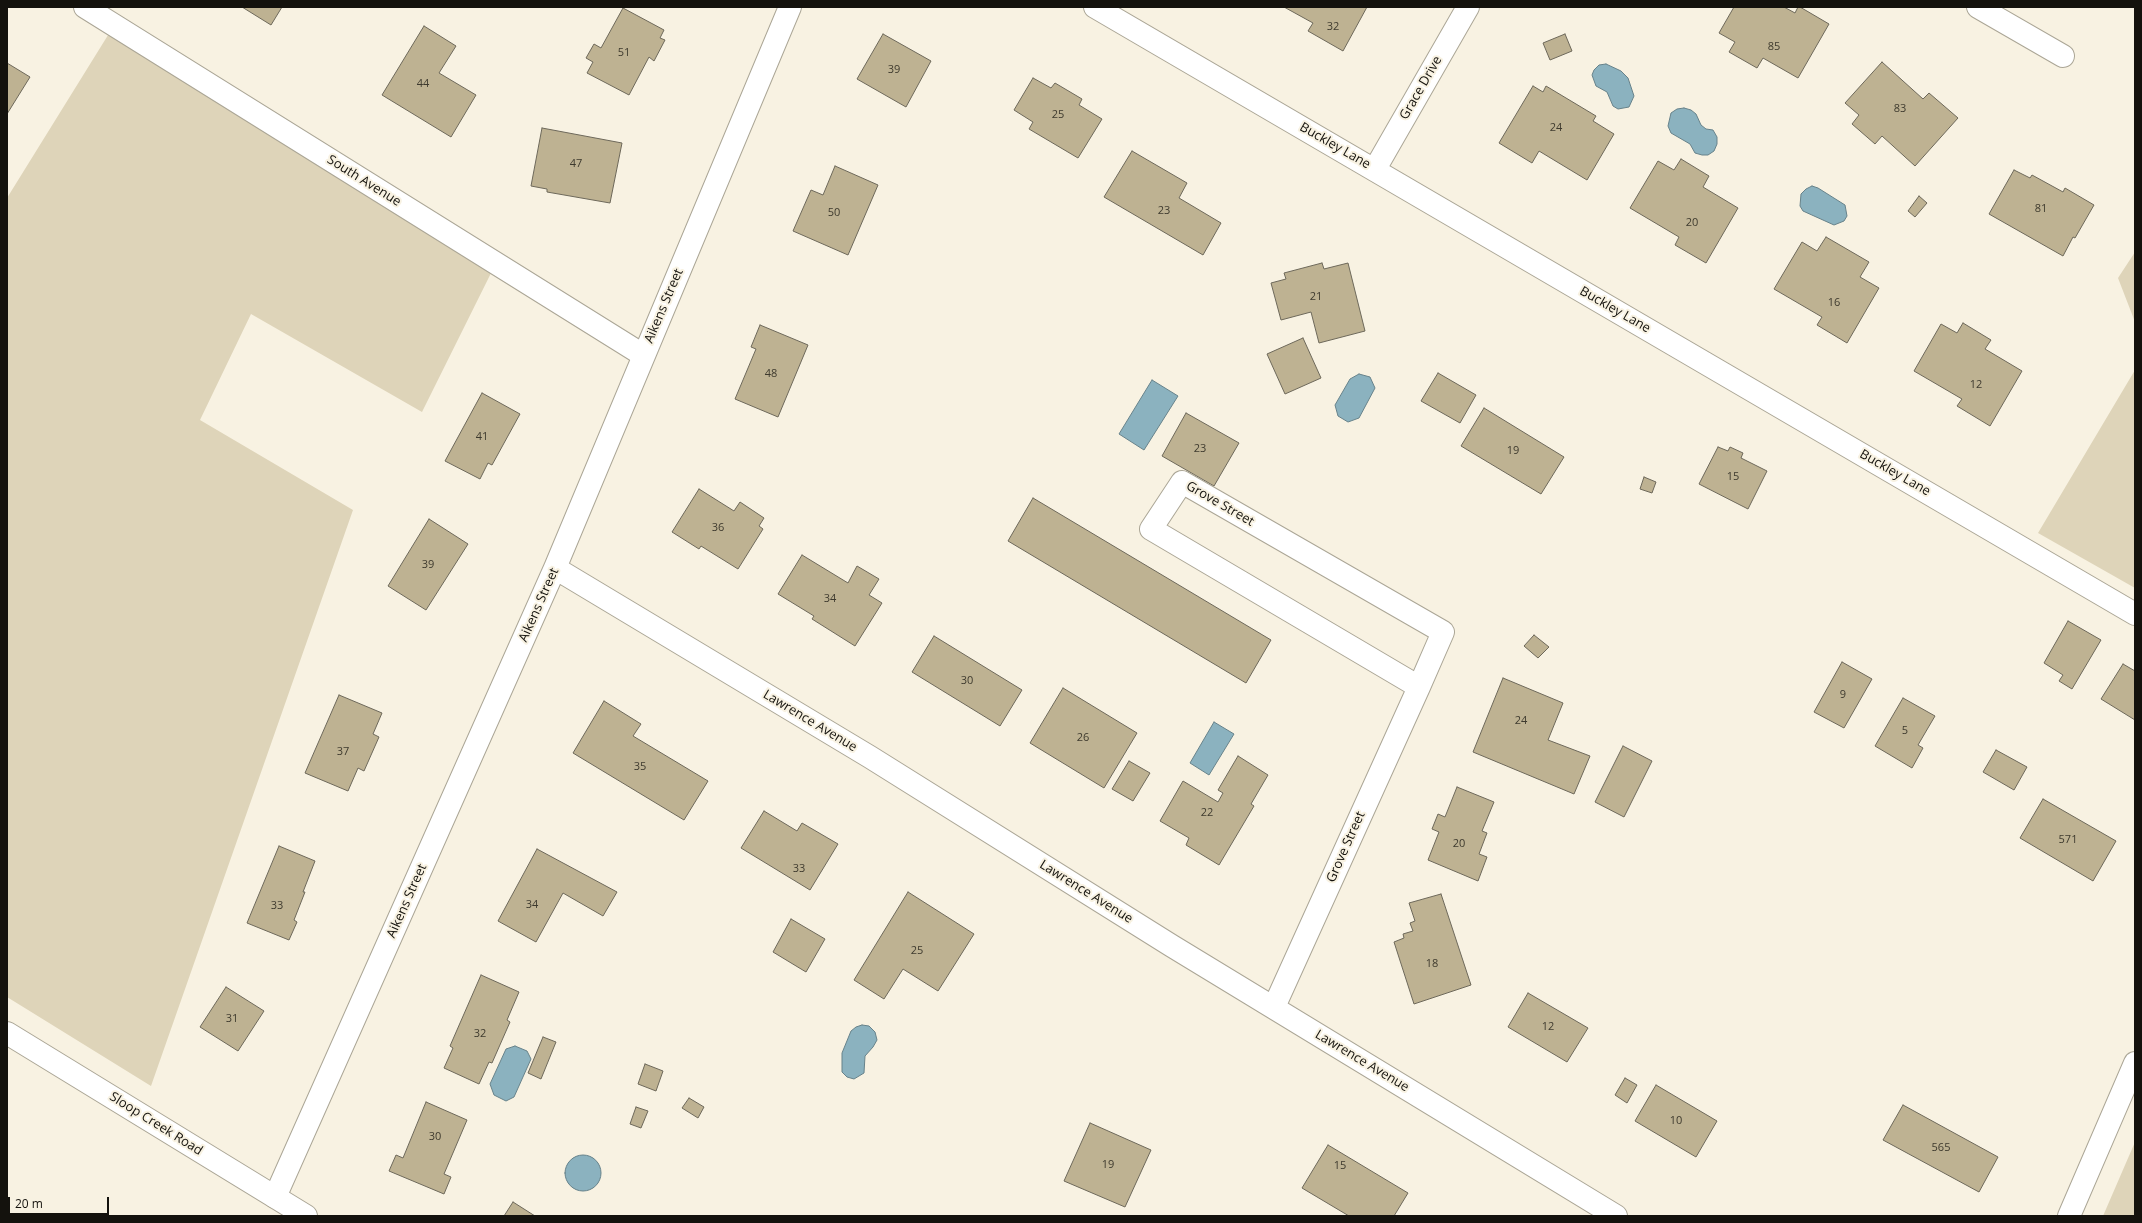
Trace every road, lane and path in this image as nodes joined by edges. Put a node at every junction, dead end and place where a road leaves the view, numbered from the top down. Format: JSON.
{"nodes":[{"id":1,"x":790,"y":7,"type":"edge"},
{"id":2,"x":1095,"y":7,"type":"edge"},
{"id":3,"x":1468,"y":7,"type":"edge"},
{"id":4,"x":1978,"y":7,"type":"edge"},
{"id":5,"x":94,"y":9,"type":"edge"},
{"id":6,"x":2063,"y":56,"type":"dead end"},
{"id":7,"x":1375,"y":169,"type":"junction"},
{"id":8,"x":643,"y":355,"type":"junction"},
{"id":9,"x":555,"y":568,"type":"junction"},
{"id":10,"x":2135,"y":614,"type":"edge"},
{"id":11,"x":1419,"y":687,"type":"junction"},
{"id":12,"x":1274,"y":1008,"type":"junction"},
{"id":13,"x":7,"y":1032,"type":"edge"},
{"id":14,"x":2135,"y":1063,"type":"edge"},
{"id":15,"x":275,"y":1197,"type":"junction"},
{"id":16,"x":306,"y":1216,"type":"edge"},
{"id":17,"x":1616,"y":1216,"type":"edge"},
{"id":18,"x":2069,"y":1216,"type":"edge"}],
"edges":[{"from":1,"to":8,"type":"main road","name":"Aikens Street"},
{"from":2,"to":7,"type":"main road","name":"Buckley Lane"},
{"from":3,"to":7,"type":"main road","name":"Grace Drive"},
{"from":4,"to":6,"type":"main road"},
{"from":5,"to":8,"type":"main road","name":"South Avenue"},
{"from":7,"to":10,"type":"main road","name":"Buckley Lane"},
{"from":8,"to":9,"type":"main road","name":"Aikens Street"},
{"from":9,"to":12,"type":"main road","name":"Lawrence Avenue"},
{"from":9,"to":15,"type":"main road","name":"Aikens Street"},
{"from":11,"to":11,"type":"main road","name":"Grove Street"},
{"from":11,"to":12,"type":"main road","name":"Grove Street"},
{"from":12,"to":17,"type":"main road","name":"Lawrence Avenue"},
{"from":13,"to":15,"type":"main road","name":"Sloop Creek Road"},
{"from":14,"to":18,"type":"main road"},
{"from":15,"to":16,"type":"main road","name":"Sloop Creek Road"}]}
